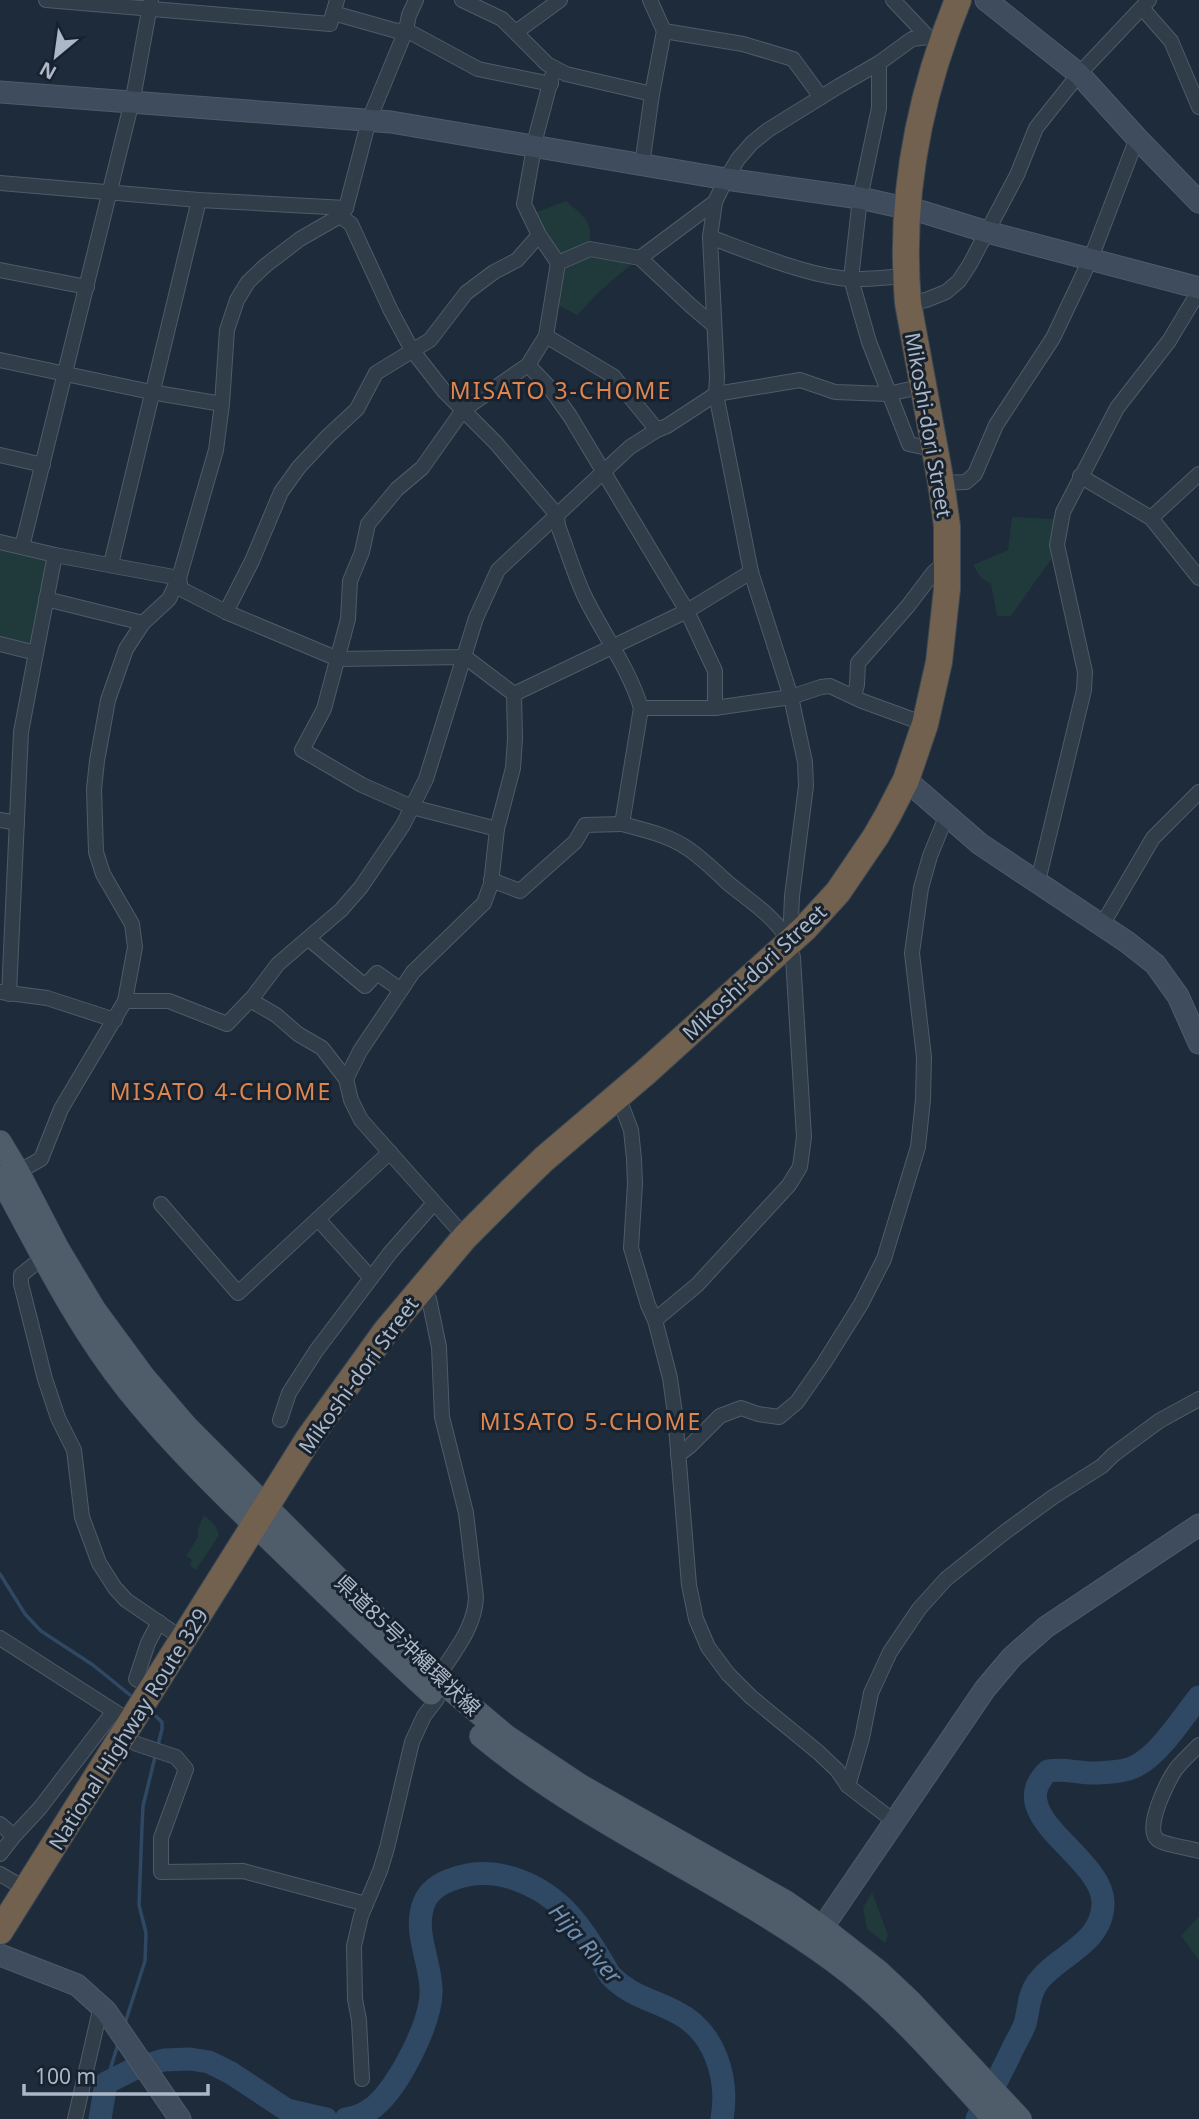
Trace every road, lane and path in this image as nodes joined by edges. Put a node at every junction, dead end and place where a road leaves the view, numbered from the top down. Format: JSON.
{"nodes":[{"id":1,"x":46,"y":0,"type":"edge"},
{"id":2,"x":247,"y":0,"type":"edge"},
{"id":3,"x":415,"y":0,"type":"edge"},
{"id":4,"x":462,"y":0,"type":"edge"},
{"id":5,"x":560,"y":0,"type":"edge"},
{"id":6,"x":892,"y":0,"type":"edge"},
{"id":7,"x":958,"y":0,"type":"edge"},
{"id":8,"x":986,"y":0,"type":"edge"},
{"id":9,"x":647,"y":1,"type":"edge"},
{"id":10,"x":1146,"y":4,"type":"edge"},
{"id":11,"x":150,"y":5,"type":"edge"},
{"id":12,"x":335,"y":7,"type":"edge"},
{"id":13,"x":244,"y":16,"type":"junction"},
{"id":14,"x":406,"y":30,"type":"junction"},
{"id":15,"x":664,"y":31,"type":"junction"},
{"id":16,"x":516,"y":32,"type":"junction"},
{"id":17,"x":935,"y":40,"type":"junction"},
{"id":18,"x":879,"y":64,"type":"junction"},
{"id":19,"x":554,"y":68,"type":"junction"},
{"id":20,"x":1079,"y":74,"type":"junction"},
{"id":21,"x":551,"y":84,"type":"junction"},
{"id":22,"x":0,"y":92,"type":"edge"},
{"id":23,"x":652,"y":94,"type":"junction"},
{"id":24,"x":821,"y":97,"type":"junction"},
{"id":25,"x":132,"y":102,"type":"junction"},
{"id":26,"x":1199,"y":107,"type":"edge"},
{"id":27,"x":369,"y":120,"type":"junction"},
{"id":28,"x":1137,"y":138,"type":"junction"},
{"id":29,"x":534,"y":145,"type":"junction"},
{"id":30,"x":642,"y":165,"type":"junction"},
{"id":31,"x":726,"y":179,"type":"junction"},
{"id":32,"x":0,"y":183,"type":"edge"},
{"id":33,"x":109,"y":192,"type":"junction"},
{"id":34,"x":860,"y":198,"type":"junction"},
{"id":35,"x":199,"y":200,"type":"junction"},
{"id":36,"x":715,"y":202,"type":"junction"},
{"id":37,"x":1199,"y":202,"type":"edge"},
{"id":38,"x":906,"y":208,"type":"junction"},
{"id":39,"x":343,"y":212,"type":"junction"},
{"id":40,"x":987,"y":232,"type":"junction"},
{"id":41,"x":539,"y":235,"type":"junction"},
{"id":42,"x":710,"y":237,"type":"junction"},
{"id":43,"x":640,"y":258,"type":"junction"},
{"id":44,"x":1091,"y":258,"type":"junction"},
{"id":45,"x":558,"y":263,"type":"junction"},
{"id":46,"x":0,"y":270,"type":"edge"},
{"id":47,"x":906,"y":276,"type":"junction"},
{"id":48,"x":851,"y":279,"type":"junction"},
{"id":49,"x":87,"y":287,"type":"junction"},
{"id":50,"x":1199,"y":290,"type":"edge"},
{"id":51,"x":908,"y":303,"type":"junction"},
{"id":52,"x":714,"y":320,"type":"junction"},
{"id":53,"x":547,"y":336,"type":"junction"},
{"id":54,"x":412,"y":350,"type":"junction"},
{"id":55,"x":0,"y":360,"type":"edge"},
{"id":56,"x":528,"y":365,"type":"junction"},
{"id":57,"x":65,"y":374,"type":"junction"},
{"id":58,"x":924,"y":386,"type":"junction"},
{"id":59,"x":151,"y":393,"type":"junction"},
{"id":60,"x":716,"y":394,"type":"junction"},
{"id":61,"x":888,"y":394,"type":"junction"},
{"id":62,"x":222,"y":404,"type":"junction"},
{"id":63,"x":463,"y":410,"type":"junction"},
{"id":64,"x":657,"y":430,"type":"junction"},
{"id":65,"x":936,"y":450,"type":"junction"},
{"id":66,"x":0,"y":455,"type":"edge"},
{"id":67,"x":43,"y":465,"type":"junction"},
{"id":68,"x":602,"y":472,"type":"junction"},
{"id":69,"x":1199,"y":474,"type":"edge"},
{"id":70,"x":1080,"y":476,"type":"junction"},
{"id":71,"x":942,"y":483,"type":"junction"},
{"id":72,"x":557,"y":515,"type":"junction"},
{"id":73,"x":1151,"y":518,"type":"junction"},
{"id":74,"x":0,"y":542,"type":"edge"},
{"id":75,"x":22,"y":547,"type":"junction"},
{"id":76,"x":55,"y":555,"type":"junction"},
{"id":77,"x":947,"y":560,"type":"junction"},
{"id":78,"x":111,"y":564,"type":"junction"},
{"id":79,"x":751,"y":572,"type":"junction"},
{"id":80,"x":178,"y":578,"type":"junction"},
{"id":81,"x":1199,"y":578,"type":"edge"},
{"id":82,"x":46,"y":599,"type":"junction"},
{"id":83,"x":687,"y":611,"type":"junction"},
{"id":84,"x":226,"y":612,"type":"junction"},
{"id":85,"x":143,"y":623,"type":"junction"},
{"id":86,"x":0,"y":644,"type":"edge"},
{"id":87,"x":614,"y":647,"type":"junction"},
{"id":88,"x":36,"y":653,"type":"junction"},
{"id":89,"x":465,"y":657,"type":"junction"},
{"id":90,"x":338,"y":659,"type":"junction"},
{"id":91,"x":514,"y":694,"type":"junction"},
{"id":92,"x":854,"y":696,"type":"junction"},
{"id":93,"x":791,"y":697,"type":"junction"},
{"id":94,"x":641,"y":708,"type":"junction"},
{"id":95,"x":715,"y":708,"type":"junction"},
{"id":96,"x":925,"y":724,"type":"junction"},
{"id":97,"x":906,"y":780,"type":"junction"},
{"id":98,"x":1199,"y":792,"type":"edge"},
{"id":99,"x":412,"y":807,"type":"junction"},
{"id":100,"x":946,"y":817,"type":"junction"},
{"id":101,"x":0,"y":820,"type":"edge"},
{"id":102,"x":17,"y":824,"type":"junction"},
{"id":103,"x":622,"y":824,"type":"junction"},
{"id":104,"x":497,"y":829,"type":"junction"},
{"id":105,"x":491,"y":880,"type":"junction"},
{"id":106,"x":1038,"y":881,"type":"junction"},
{"id":107,"x":1102,"y":925,"type":"junction"},
{"id":108,"x":309,"y":939,"type":"junction"},
{"id":109,"x":790,"y":942,"type":"junction"},
{"id":110,"x":401,"y":990,"type":"junction"},
{"id":111,"x":5,"y":993,"type":"edge"},
{"id":112,"x":125,"y":1000,"type":"junction"},
{"id":113,"x":250,"y":1000,"type":"junction"},
{"id":114,"x":115,"y":1020,"type":"junction"},
{"id":115,"x":1199,"y":1043,"type":"edge"},
{"id":116,"x":346,"y":1079,"type":"junction"},
{"id":117,"x":618,"y":1096,"type":"junction"},
{"id":118,"x":0,"y":1142,"type":"edge"},
{"id":119,"x":390,"y":1152,"type":"junction"},
{"id":120,"x":9,"y":1175,"type":"edge"},
{"id":121,"x":434,"y":1203,"type":"junction"},
{"id":122,"x":160,"y":1204,"type":"dead end"},
{"id":123,"x":318,"y":1219,"type":"junction"},
{"id":124,"x":465,"y":1237,"type":"junction"},
{"id":125,"x":42,"y":1258,"type":"junction"},
{"id":126,"x":371,"y":1278,"type":"junction"},
{"id":127,"x":420,"y":1289,"type":"junction"},
{"id":128,"x":655,"y":1320,"type":"junction"},
{"id":129,"x":1199,"y":1399,"type":"edge"},
{"id":130,"x":280,"y":1420,"type":"dead end"},
{"id":131,"x":678,"y":1454,"type":"junction"},
{"id":132,"x":261,"y":1516,"type":"junction"},
{"id":133,"x":1199,"y":1525,"type":"edge"},
{"id":134,"x":159,"y":1622,"type":"junction"},
{"id":135,"x":0,"y":1638,"type":"edge"},
{"id":136,"x":183,"y":1639,"type":"junction"},
{"id":137,"x":437,"y":1688,"type":"junction"},
{"id":138,"x":132,"y":1710,"type":"junction"},
{"id":139,"x":1199,"y":1745,"type":"edge"},
{"id":140,"x":848,"y":1786,"type":"junction"},
{"id":141,"x":895,"y":1822,"type":"junction"},
{"id":142,"x":0,"y":1824,"type":"edge"},
{"id":143,"x":14,"y":1836,"type":"junction"},
{"id":144,"x":1199,"y":1851,"type":"edge"},
{"id":145,"x":0,"y":1854,"type":"edge"},
{"id":146,"x":0,"y":1874,"type":"edge"},
{"id":147,"x":27,"y":1890,"type":"junction"},
{"id":148,"x":366,"y":1904,"type":"junction"},
{"id":149,"x":0,"y":1931,"type":"edge"},
{"id":150,"x":817,"y":1936,"type":"junction"},
{"id":151,"x":0,"y":1955,"type":"edge"},
{"id":152,"x":103,"y":2009,"type":"junction"},
{"id":153,"x":362,"y":2079,"type":"dead end"},
{"id":154,"x":1008,"y":2116,"type":"edge"},
{"id":155,"x":75,"y":2119,"type":"edge"},
{"id":156,"x":180,"y":2119,"type":"edge"}],
"edges":[{"from":1,"to":11,"type":"street"},
{"from":2,"to":13,"type":"street"},
{"from":3,"to":14,"type":"street"},
{"from":4,"to":16,"type":"street"},
{"from":5,"to":16,"type":"street"},
{"from":6,"to":17,"type":"street"},
{"from":7,"to":17,"type":"highway","name":"Mikoshi-dori Street"},
{"from":8,"to":20,"type":"street"},
{"from":9,"to":15,"type":"street"},
{"from":10,"to":20,"type":"street"},
{"from":10,"to":26,"type":"street"},
{"from":11,"to":13,"type":"street"},
{"from":11,"to":25,"type":"street"},
{"from":12,"to":13,"type":"street"},
{"from":12,"to":14,"type":"street"},
{"from":14,"to":21,"type":"street"},
{"from":14,"to":27,"type":"street"},
{"from":15,"to":23,"type":"street"},
{"from":15,"to":24,"type":"street"},
{"from":16,"to":19,"type":"street"},
{"from":17,"to":18,"type":"street"},
{"from":17,"to":38,"type":"highway","name":"Mikoshi-dori Street"},
{"from":18,"to":24,"type":"street"},
{"from":18,"to":34,"type":"street"},
{"from":19,"to":21,"type":"street"},
{"from":19,"to":23,"type":"street"},
{"from":20,"to":28,"type":"street"},
{"from":20,"to":40,"type":"street"},
{"from":21,"to":29,"type":"street"},
{"from":22,"to":25,"type":"street"},
{"from":23,"to":30,"type":"street"},
{"from":24,"to":31,"type":"street"},
{"from":25,"to":27,"type":"street"},
{"from":25,"to":33,"type":"street"},
{"from":27,"to":29,"type":"street"},
{"from":27,"to":39,"type":"street"},
{"from":28,"to":37,"type":"street"},
{"from":28,"to":44,"type":"street"},
{"from":29,"to":30,"type":"street"},
{"from":29,"to":41,"type":"street"},
{"from":30,"to":31,"type":"street"},
{"from":31,"to":34,"type":"street"},
{"from":31,"to":36,"type":"street"},
{"from":32,"to":33,"type":"street"},
{"from":33,"to":35,"type":"street"},
{"from":33,"to":49,"type":"street"},
{"from":34,"to":38,"type":"street"},
{"from":34,"to":48,"type":"street"},
{"from":35,"to":39,"type":"street"},
{"from":35,"to":59,"type":"street"},
{"from":36,"to":42,"type":"street"},
{"from":36,"to":43,"type":"street"},
{"from":38,"to":40,"type":"street"},
{"from":38,"to":47,"type":"highway","name":"Mikoshi-dori Street"},
{"from":39,"to":54,"type":"street"},
{"from":39,"to":62,"type":"street"},
{"from":40,"to":44,"type":"street"},
{"from":40,"to":51,"type":"street"},
{"from":41,"to":45,"type":"street"},
{"from":41,"to":54,"type":"street"},
{"from":42,"to":48,"type":"street"},
{"from":42,"to":52,"type":"street"},
{"from":43,"to":45,"type":"street"},
{"from":43,"to":52,"type":"street"},
{"from":44,"to":50,"type":"street"},
{"from":44,"to":71,"type":"street"},
{"from":45,"to":53,"type":"street"},
{"from":46,"to":49,"type":"street"},
{"from":47,"to":48,"type":"street"},
{"from":47,"to":51,"type":"highway","name":"Mikoshi-dori Street"},
{"from":48,"to":61,"type":"street"},
{"from":49,"to":57,"type":"street"},
{"from":50,"to":70,"type":"street"},
{"from":51,"to":58,"type":"highway","name":"Mikoshi-dori Street"},
{"from":52,"to":60,"type":"street"},
{"from":53,"to":56,"type":"street"},
{"from":53,"to":64,"type":"street"},
{"from":54,"to":63,"type":"street"},
{"from":54,"to":84,"type":"street"},
{"from":55,"to":57,"type":"street"},
{"from":56,"to":63,"type":"street"},
{"from":56,"to":68,"type":"street"},
{"from":57,"to":59,"type":"street"},
{"from":57,"to":67,"type":"street"},
{"from":58,"to":61,"type":"street"},
{"from":58,"to":65,"type":"highway","name":"Mikoshi-dori Street"},
{"from":59,"to":62,"type":"street"},
{"from":59,"to":78,"type":"street"},
{"from":60,"to":61,"type":"street"},
{"from":60,"to":64,"type":"street"},
{"from":60,"to":79,"type":"street"},
{"from":61,"to":65,"type":"street"},
{"from":62,"to":80,"type":"street"},
{"from":63,"to":72,"type":"street"},
{"from":63,"to":90,"type":"street"},
{"from":64,"to":68,"type":"street"},
{"from":65,"to":71,"type":"highway","name":"Mikoshi-dori Street"},
{"from":66,"to":67,"type":"street"},
{"from":67,"to":75,"type":"street"},
{"from":68,"to":72,"type":"street"},
{"from":68,"to":83,"type":"street"},
{"from":69,"to":73,"type":"street"},
{"from":70,"to":73,"type":"street"},
{"from":70,"to":106,"type":"street"},
{"from":71,"to":77,"type":"highway","name":"Mikoshi-dori Street"},
{"from":72,"to":87,"type":"street"},
{"from":72,"to":89,"type":"street"},
{"from":73,"to":81,"type":"street"},
{"from":74,"to":75,"type":"street"},
{"from":75,"to":76,"type":"street"},
{"from":76,"to":78,"type":"street"},
{"from":76,"to":82,"type":"street"},
{"from":77,"to":92,"type":"street"},
{"from":77,"to":96,"type":"highway","name":"Mikoshi-dori Street"},
{"from":78,"to":80,"type":"street"},
{"from":79,"to":83,"type":"street"},
{"from":79,"to":93,"type":"street"},
{"from":80,"to":84,"type":"street"},
{"from":80,"to":85,"type":"street"},
{"from":82,"to":85,"type":"street"},
{"from":82,"to":88,"type":"street"},
{"from":83,"to":87,"type":"street"},
{"from":83,"to":95,"type":"street"},
{"from":84,"to":90,"type":"street"},
{"from":85,"to":112,"type":"street"},
{"from":86,"to":88,"type":"street"},
{"from":87,"to":91,"type":"street"},
{"from":87,"to":94,"type":"street"},
{"from":88,"to":102,"type":"street"},
{"from":89,"to":90,"type":"street"},
{"from":89,"to":91,"type":"street"},
{"from":89,"to":99,"type":"street"},
{"from":90,"to":99,"type":"street"},
{"from":91,"to":104,"type":"street"},
{"from":92,"to":93,"type":"street"},
{"from":92,"to":96,"type":"street"},
{"from":93,"to":95,"type":"street"},
{"from":93,"to":109,"type":"street"},
{"from":94,"to":95,"type":"street"},
{"from":94,"to":103,"type":"street"},
{"from":96,"to":97,"type":"highway","name":"Mikoshi-dori Street"},
{"from":97,"to":100,"type":"street"},
{"from":97,"to":109,"type":"highway","name":"Mikoshi-dori Street"},
{"from":98,"to":107,"type":"street"},
{"from":99,"to":104,"type":"street"},
{"from":99,"to":108,"type":"street"},
{"from":100,"to":106,"type":"street"},
{"from":100,"to":131,"type":"street"},
{"from":101,"to":102,"type":"street"},
{"from":102,"to":111,"type":"street"},
{"from":103,"to":105,"type":"street"},
{"from":103,"to":109,"type":"street"},
{"from":104,"to":105,"type":"street"},
{"from":105,"to":110,"type":"street"},
{"from":106,"to":107,"type":"street"},
{"from":107,"to":115,"type":"street"},
{"from":108,"to":110,"type":"street"},
{"from":108,"to":113,"type":"street"},
{"from":109,"to":117,"type":"highway","name":"Mikoshi-dori Street"},
{"from":109,"to":128,"type":"street"},
{"from":110,"to":116,"type":"street"},
{"from":111,"to":114,"type":"street"},
{"from":112,"to":113,"type":"street"},
{"from":112,"to":114,"type":"street"},
{"from":113,"to":116,"type":"street"},
{"from":114,"to":120,"type":"street"},
{"from":116,"to":119,"type":"street"},
{"from":117,"to":124,"type":"highway","name":"Mikoshi-dori Street"},
{"from":117,"to":128,"type":"street"},
{"from":118,"to":120,"type":"main road","name":"県道85号沖縄環状線"},
{"from":119,"to":121,"type":"street"},
{"from":119,"to":123,"type":"street"},
{"from":120,"to":125,"type":"main road","name":"県道85号沖縄環状線"},
{"from":120,"to":132,"type":"main road","name":"県道85号沖縄環状線"},
{"from":121,"to":124,"type":"street"},
{"from":121,"to":126,"type":"street"},
{"from":122,"to":123,"type":"street"},
{"from":123,"to":126,"type":"street"},
{"from":124,"to":127,"type":"highway","name":"Mikoshi-dori Street"},
{"from":125,"to":132,"type":"main road","name":"県道85号沖縄環状線"},
{"from":125,"to":134,"type":"street"},
{"from":126,"to":130,"type":"street"},
{"from":127,"to":132,"type":"highway","name":"Mikoshi-dori Street"},
{"from":127,"to":137,"type":"street"},
{"from":128,"to":131,"type":"street"},
{"from":129,"to":140,"type":"street"},
{"from":131,"to":140,"type":"street"},
{"from":132,"to":136,"type":"highway","name":"National Highway Route 329"},
{"from":132,"to":137,"type":"main road","name":"県道85号沖縄環状線"},
{"from":133,"to":141,"type":"street"},
{"from":134,"to":136,"type":"street"},
{"from":134,"to":138,"type":"street"},
{"from":135,"to":138,"type":"street"},
{"from":136,"to":138,"type":"highway","name":"National Highway Route 329"},
{"from":137,"to":148,"type":"street"},
{"from":137,"to":150,"type":"main road","name":"県道85号沖縄環状線"},
{"from":138,"to":143,"type":"street"},
{"from":138,"to":147,"type":"highway","name":"National Highway Route 329"},
{"from":138,"to":148,"type":"street"},
{"from":139,"to":144,"type":"street"},
{"from":140,"to":141,"type":"street"},
{"from":141,"to":150,"type":"street"},
{"from":142,"to":143,"type":"street"},
{"from":143,"to":145,"type":"street"},
{"from":146,"to":147,"type":"street"},
{"from":147,"to":149,"type":"highway","name":"National Highway Route 329"},
{"from":148,"to":153,"type":"street"},
{"from":150,"to":154,"type":"main road","name":"県道85号沖縄環状線"},
{"from":151,"to":152,"type":"street"},
{"from":152,"to":155,"type":"street"},
{"from":152,"to":156,"type":"street"}]}
